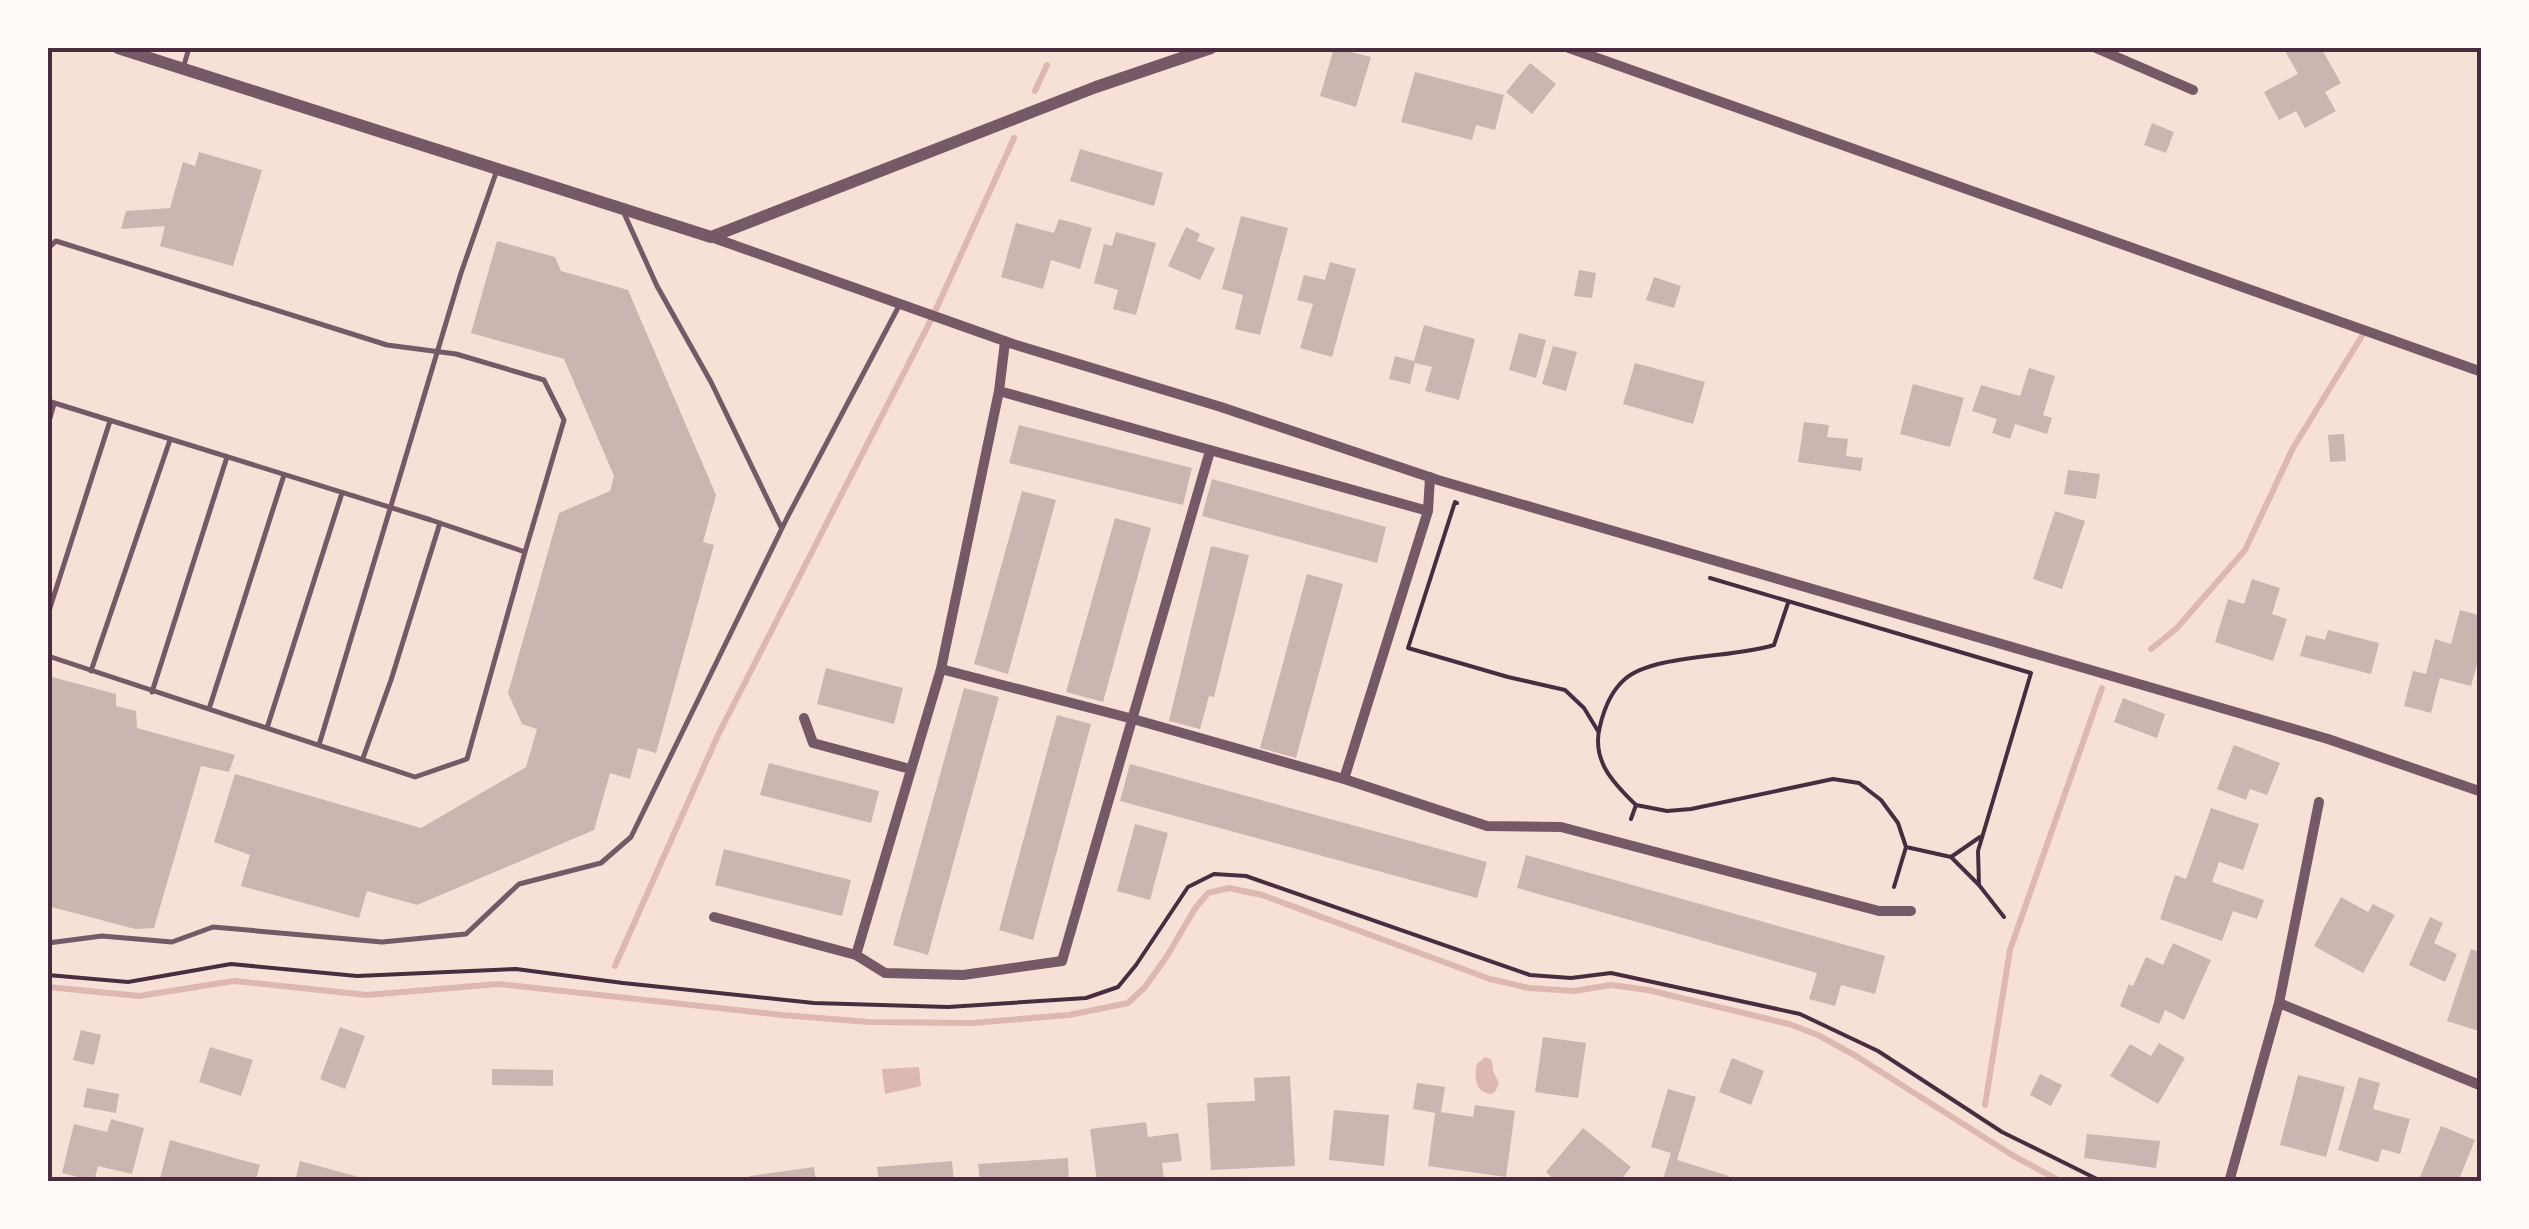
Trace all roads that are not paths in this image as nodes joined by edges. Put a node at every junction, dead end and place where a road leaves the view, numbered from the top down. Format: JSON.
{"nodes":[{"id":1,"x":118,"y":48,"type":"edge"},
{"id":2,"x":189,"y":48,"type":"edge"},
{"id":3,"x":1212,"y":48,"type":"edge"},
{"id":4,"x":1569,"y":48,"type":"edge"},
{"id":5,"x":2096,"y":48,"type":"edge"},
{"id":6,"x":183,"y":68,"type":"junction"},
{"id":7,"x":2193,"y":90,"type":"dead end"},
{"id":8,"x":498,"y":169,"type":"junction"},
{"id":9,"x":622,"y":208,"type":"junction"},
{"id":10,"x":711,"y":237,"type":"junction"},
{"id":11,"x":48,"y":248,"type":"edge"},
{"id":12,"x":900,"y":304,"type":"junction"},
{"id":13,"x":1006,"y":342,"type":"junction"},
{"id":14,"x":438,"y":352,"type":"junction"},
{"id":15,"x":2482,"y":372,"type":"edge"},
{"id":16,"x":998,"y":391,"type":"junction"},
{"id":17,"x":51,"y":402,"type":"edge"},
{"id":18,"x":110,"y":421,"type":"junction"},
{"id":19,"x":48,"y":425,"type":"edge"},
{"id":20,"x":170,"y":440,"type":"junction"},
{"id":21,"x":1210,"y":451,"type":"junction"},
{"id":22,"x":227,"y":458,"type":"junction"},
{"id":23,"x":284,"y":475,"type":"junction"},
{"id":24,"x":1430,"y":477,"type":"junction"},
{"id":25,"x":342,"y":493,"type":"junction"},
{"id":26,"x":390,"y":508,"type":"junction"},
{"id":27,"x":1428,"y":511,"type":"junction"},
{"id":28,"x":440,"y":524,"type":"junction"},
{"id":29,"x":782,"y":529,"type":"junction"},
{"id":30,"x":525,"y":552,"type":"junction"},
{"id":31,"x":48,"y":614,"type":"edge"},
{"id":32,"x":48,"y":656,"type":"edge"},
{"id":33,"x":941,"y":669,"type":"junction"},
{"id":34,"x":91,"y":671,"type":"junction"},
{"id":35,"x":152,"y":692,"type":"junction"},
{"id":36,"x":210,"y":709,"type":"junction"},
{"id":37,"x":804,"y":718,"type":"dead end"},
{"id":38,"x":1133,"y":718,"type":"junction"},
{"id":39,"x":268,"y":728,"type":"junction"},
{"id":40,"x":319,"y":746,"type":"junction"},
{"id":41,"x":362,"y":759,"type":"junction"},
{"id":42,"x":910,"y":769,"type":"junction"},
{"id":43,"x":1344,"y":779,"type":"junction"},
{"id":44,"x":2482,"y":792,"type":"edge"},
{"id":45,"x":2319,"y":802,"type":"dead end"},
{"id":46,"x":1911,"y":912,"type":"dead end"},
{"id":47,"x":714,"y":916,"type":"dead end"},
{"id":48,"x":48,"y":943,"type":"edge"},
{"id":49,"x":856,"y":955,"type":"junction"},
{"id":50,"x":2279,"y":1003,"type":"junction"},
{"id":51,"x":2482,"y":1086,"type":"edge"},
{"id":52,"x":2229,"y":1182,"type":"edge"}],
"edges":[{"from":1,"to":6,"type":"street"},
{"from":2,"to":6,"type":"lane"},
{"from":3,"to":10,"type":"street"},
{"from":4,"to":15,"type":"street"},
{"from":5,"to":7,"type":"street"},
{"from":6,"to":8,"type":"street"},
{"from":8,"to":9,"type":"street"},
{"from":8,"to":14,"type":"lane"},
{"from":9,"to":10,"type":"street"},
{"from":9,"to":29,"type":"lane"},
{"from":10,"to":12,"type":"street"},
{"from":11,"to":14,"type":"lane"},
{"from":12,"to":13,"type":"street"},
{"from":12,"to":29,"type":"lane"},
{"from":13,"to":16,"type":"street"},
{"from":13,"to":24,"type":"street"},
{"from":14,"to":26,"type":"lane"},
{"from":14,"to":30,"type":"lane"},
{"from":16,"to":21,"type":"street"},
{"from":16,"to":33,"type":"street"},
{"from":17,"to":18,"type":"lane"},
{"from":17,"to":19,"type":"lane"},
{"from":18,"to":20,"type":"lane"},
{"from":18,"to":31,"type":"lane"},
{"from":20,"to":22,"type":"lane"},
{"from":20,"to":34,"type":"lane"},
{"from":21,"to":27,"type":"street"},
{"from":21,"to":38,"type":"street"},
{"from":22,"to":23,"type":"lane"},
{"from":22,"to":35,"type":"lane"},
{"from":23,"to":25,"type":"lane"},
{"from":23,"to":36,"type":"lane"},
{"from":24,"to":27,"type":"street"},
{"from":24,"to":44,"type":"street"},
{"from":25,"to":26,"type":"lane"},
{"from":25,"to":39,"type":"lane"},
{"from":26,"to":28,"type":"lane"},
{"from":26,"to":40,"type":"lane"},
{"from":27,"to":43,"type":"street"},
{"from":28,"to":30,"type":"lane"},
{"from":28,"to":41,"type":"lane"},
{"from":29,"to":48,"type":"lane"},
{"from":30,"to":41,"type":"lane"},
{"from":32,"to":34,"type":"lane"},
{"from":33,"to":38,"type":"street"},
{"from":33,"to":42,"type":"street"},
{"from":34,"to":35,"type":"lane"},
{"from":35,"to":36,"type":"lane"},
{"from":36,"to":39,"type":"lane"},
{"from":37,"to":42,"type":"street"},
{"from":38,"to":43,"type":"street"},
{"from":38,"to":49,"type":"street"},
{"from":39,"to":40,"type":"lane"},
{"from":40,"to":41,"type":"lane"},
{"from":42,"to":49,"type":"street"},
{"from":43,"to":46,"type":"street"},
{"from":45,"to":50,"type":"street"},
{"from":47,"to":49,"type":"street"},
{"from":50,"to":51,"type":"street"},
{"from":50,"to":52,"type":"street"}]}
